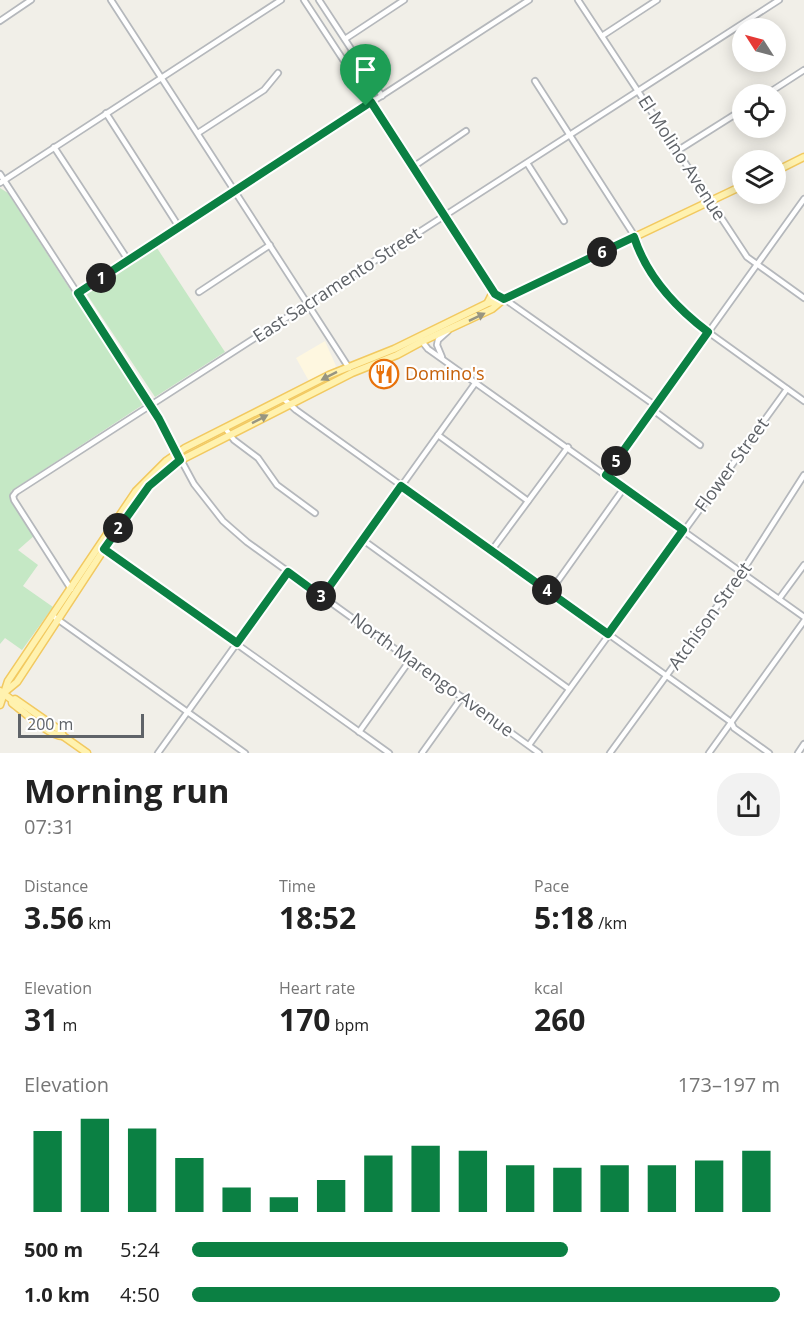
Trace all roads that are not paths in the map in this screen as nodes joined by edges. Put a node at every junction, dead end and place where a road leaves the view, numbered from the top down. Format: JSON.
{"nodes":[{"id":1,"x":31,"y":0,"type":"edge"},
{"id":2,"x":111,"y":0,"type":"edge"},
{"id":3,"x":281,"y":0,"type":"edge"},
{"id":4,"x":304,"y":0,"type":"edge"},
{"id":5,"x":319,"y":0,"type":"edge"},
{"id":6,"x":404,"y":0,"type":"edge"},
{"id":7,"x":529,"y":0,"type":"edge"},
{"id":8,"x":578,"y":0,"type":"edge"},
{"id":9,"x":657,"y":0,"type":"edge"},
{"id":10,"x":778,"y":0,"type":"edge"},
{"id":11,"x":23,"y":2,"type":"edge"},
{"id":12,"x":0,"y":21,"type":"edge"},
{"id":13,"x":602,"y":36,"type":"junction"},
{"id":14,"x":345,"y":39,"type":"junction"},
{"id":15,"x":804,"y":70,"type":"edge"},
{"id":16,"x":278,"y":73,"type":"dead end"},
{"id":17,"x":161,"y":77,"type":"junction"},
{"id":18,"x":535,"y":81,"type":"dead end"},
{"id":19,"x":782,"y":84,"type":"edge"},
{"id":20,"x":638,"y":91,"type":"junction"},
{"id":21,"x":382,"y":96,"type":"junction"},
{"id":22,"x":371,"y":102,"type":"junction"},
{"id":23,"x":106,"y":113,"type":"junction"},
{"id":24,"x":732,"y":116,"type":"edge"},
{"id":25,"x":466,"y":131,"type":"dead end"},
{"id":26,"x":198,"y":133,"type":"junction"},
{"id":27,"x":570,"y":135,"type":"junction"},
{"id":28,"x":54,"y":147,"type":"junction"},
{"id":29,"x":677,"y":151,"type":"junction"},
{"id":30,"x":804,"y":157,"type":"edge"},
{"id":31,"x":527,"y":163,"type":"junction"},
{"id":32,"x":786,"y":166,"type":"edge"},
{"id":33,"x":413,"y":167,"type":"junction"},
{"id":34,"x":0,"y":174,"type":"edge"},
{"id":35,"x":2,"y":182,"type":"edge"},
{"id":36,"x":234,"y":191,"type":"junction"},
{"id":37,"x":732,"y":191,"type":"edge"},
{"id":38,"x":804,"y":199,"type":"edge"},
{"id":39,"x":711,"y":201,"type":"junction"},
{"id":40,"x":445,"y":216,"type":"junction"},
{"id":41,"x":564,"y":221,"type":"dead end"},
{"id":42,"x":178,"y":227,"type":"junction"},
{"id":43,"x":634,"y":237,"type":"junction"},
{"id":44,"x":270,"y":245,"type":"junction"},
{"id":45,"x":128,"y":260,"type":"junction"},
{"id":46,"x":757,"y":265,"type":"junction"},
{"id":47,"x":494,"y":290,"type":"junction"},
{"id":48,"x":199,"y":292,"type":"dead end"},
{"id":49,"x":78,"y":293,"type":"junction"},
{"id":50,"x":804,"y":298,"type":"edge"},
{"id":51,"x":504,"y":299,"type":"junction"},
{"id":52,"x":309,"y":303,"type":"junction"},
{"id":53,"x":488,"y":303,"type":"junction"},
{"id":54,"x":448,"y":331,"type":"junction"},
{"id":55,"x":708,"y":332,"type":"junction"},
{"id":56,"x":420,"y":339,"type":"junction"},
{"id":57,"x":381,"y":358,"type":"junction"},
{"id":58,"x":443,"y":359,"type":"junction"},
{"id":59,"x":348,"y":366,"type":"junction"},
{"id":60,"x":352,"y":373,"type":"junction"},
{"id":61,"x":476,"y":382,"type":"junction"},
{"id":62,"x":787,"y":389,"type":"junction"},
{"id":63,"x":284,"y":399,"type":"junction"},
{"id":64,"x":804,"y":401,"type":"edge"},
{"id":65,"x":290,"y":404,"type":"junction"},
{"id":66,"x":151,"y":406,"type":"junction"},
{"id":67,"x":654,"y":408,"type":"junction"},
{"id":68,"x":225,"y":428,"type":"junction"},
{"id":69,"x":231,"y":435,"type":"junction"},
{"id":70,"x":438,"y":435,"type":"junction"},
{"id":71,"x":700,"y":445,"type":"dead end"},
{"id":72,"x":567,"y":447,"type":"junction"},
{"id":73,"x":177,"y":453,"type":"junction"},
{"id":74,"x":180,"y":460,"type":"junction"},
{"id":75,"x":606,"y":475,"type":"junction"},
{"id":76,"x":804,"y":475,"type":"edge"},
{"id":77,"x":401,"y":486,"type":"junction"},
{"id":78,"x":624,"y":488,"type":"junction"},
{"id":79,"x":528,"y":501,"type":"junction"},
{"id":80,"x":315,"y":513,"type":"dead end"},
{"id":81,"x":683,"y":530,"type":"junction"},
{"id":82,"x":363,"y":540,"type":"junction"},
{"id":83,"x":104,"y":549,"type":"junction"},
{"id":84,"x":492,"y":550,"type":"junction"},
{"id":85,"x":804,"y":565,"type":"edge"},
{"id":86,"x":288,"y":572,"type":"junction"},
{"id":87,"x":742,"y":572,"type":"junction"},
{"id":88,"x":71,"y":589,"type":"junction"},
{"id":89,"x":550,"y":592,"type":"junction"},
{"id":90,"x":322,"y":597,"type":"junction"},
{"id":91,"x":779,"y":599,"type":"junction"},
{"id":92,"x":56,"y":618,"type":"junction"},
{"id":93,"x":804,"y":619,"type":"edge"},
{"id":94,"x":608,"y":634,"type":"junction"},
{"id":95,"x":237,"y":643,"type":"junction"},
{"id":96,"x":410,"y":660,"type":"junction"},
{"id":97,"x":666,"y":676,"type":"junction"},
{"id":98,"x":569,"y":689,"type":"junction"},
{"id":99,"x":1,"y":693,"type":"edge"},
{"id":100,"x":462,"y":697,"type":"junction"},
{"id":101,"x":0,"y":705,"type":"edge"},
{"id":102,"x":188,"y":712,"type":"junction"},
{"id":103,"x":731,"y":722,"type":"junction"},
{"id":104,"x":359,"y":732,"type":"junction"},
{"id":105,"x":804,"y":744,"type":"edge"},
{"id":106,"x":529,"y":745,"type":"junction"},
{"id":107,"x":87,"y":753,"type":"edge"},
{"id":108,"x":158,"y":753,"type":"edge"},
{"id":109,"x":245,"y":753,"type":"edge"},
{"id":110,"x":389,"y":753,"type":"edge"},
{"id":111,"x":422,"y":753,"type":"edge"},
{"id":112,"x":539,"y":753,"type":"edge"},
{"id":113,"x":610,"y":753,"type":"edge"},
{"id":114,"x":709,"y":753,"type":"edge"},
{"id":115,"x":769,"y":753,"type":"edge"},
{"id":116,"x":798,"y":753,"type":"edge"}],
"edges":[{"from":1,"to":11,"type":"street"},
{"from":2,"to":17,"type":"street"},
{"from":3,"to":17,"type":"street"},
{"from":4,"to":22,"type":"street"},
{"from":5,"to":14,"type":"street"},
{"from":6,"to":14,"type":"street"},
{"from":7,"to":21,"type":"street"},
{"from":8,"to":13,"type":"street","name":"El Molino Avenue"},
{"from":9,"to":13,"type":"street"},
{"from":10,"to":20,"type":"street","name":"East Sacramento Street"},
{"from":11,"to":12,"type":"street"},
{"from":13,"to":20,"type":"street","name":"El Molino Avenue"},
{"from":14,"to":21,"type":"street"},
{"from":15,"to":19,"type":"street"},
{"from":16,"to":26,"type":"street"},
{"from":17,"to":23,"type":"street"},
{"from":17,"to":26,"type":"street"},
{"from":18,"to":27,"type":"street"},
{"from":20,"to":27,"type":"street","name":"East Sacramento Street"},
{"from":20,"to":29,"type":"street","name":"El Molino Avenue"},
{"from":21,"to":22,"type":"street"},
{"from":22,"to":33,"type":"street"},
{"from":22,"to":36,"type":"street"},
{"from":23,"to":28,"type":"street"},
{"from":23,"to":42,"type":"street"},
{"from":24,"to":29,"type":"street"},
{"from":25,"to":33,"type":"street"},
{"from":26,"to":36,"type":"street"},
{"from":27,"to":31,"type":"street","name":"East Sacramento Street"},
{"from":27,"to":43,"type":"street"},
{"from":28,"to":35,"type":"street"},
{"from":28,"to":45,"type":"street"},
{"from":29,"to":39,"type":"street","name":"El Molino Avenue"},
{"from":30,"to":32,"type":"main road"},
{"from":31,"to":40,"type":"street","name":"East Sacramento Street"},
{"from":31,"to":41,"type":"street"},
{"from":33,"to":40,"type":"street"},
{"from":34,"to":35,"type":"street","name":"North Marengo Avenue"},
{"from":35,"to":49,"type":"street","name":"North Marengo Avenue"},
{"from":36,"to":42,"type":"street"},
{"from":36,"to":44,"type":"street"},
{"from":37,"to":39,"type":"main road"},
{"from":38,"to":46,"type":"street"},
{"from":39,"to":43,"type":"main road"},
{"from":39,"to":46,"type":"street","name":"El Molino Avenue"},
{"from":40,"to":47,"type":"street"},
{"from":40,"to":52,"type":"street","name":"East Sacramento Street"},
{"from":42,"to":45,"type":"street"},
{"from":43,"to":51,"type":"main road"},
{"from":43,"to":55,"type":"street"},
{"from":44,"to":48,"type":"street"},
{"from":44,"to":52,"type":"street"},
{"from":45,"to":49,"type":"street"},
{"from":46,"to":50,"type":"street","name":"El Molino Avenue"},
{"from":46,"to":55,"type":"street"},
{"from":47,"to":51,"type":"street"},
{"from":47,"to":53,"type":"main road"},
{"from":49,"to":66,"type":"street","name":"North Marengo Avenue"},
{"from":51,"to":53,"type":"main road"},
{"from":54,"to":51,"type":"main road","one_way":true},
{"from":51,"to":67,"type":"street"},
{"from":52,"to":59,"type":"street"},
{"from":52,"to":66,"type":"street","name":"East Sacramento Street"},
{"from":53,"to":56,"type":"main road"},
{"from":54,"to":56,"type":"main road"},
{"from":54,"to":58,"type":"street"},
{"from":55,"to":62,"type":"street"},
{"from":55,"to":67,"type":"street"},
{"from":56,"to":57,"type":"main road"},
{"from":56,"to":58,"type":"street"},
{"from":57,"to":59,"type":"main road"},
{"from":57,"to":60,"type":"main road"},
{"from":58,"to":61,"type":"street"},
{"from":59,"to":60,"type":"street"},
{"from":59,"to":63,"type":"main road","one_way":true},
{"from":60,"to":65,"type":"main road"},
{"from":61,"to":70,"type":"street"},
{"from":61,"to":72,"type":"street"},
{"from":62,"to":64,"type":"street"},
{"from":62,"to":81,"type":"street","name":"Flower Street"},
{"from":63,"to":65,"type":"street"},
{"from":63,"to":68,"type":"main road"},
{"from":69,"to":65,"type":"main road","one_way":true},
{"from":65,"to":77,"type":"street"},
{"from":66,"to":73,"type":"street","name":"North Marengo Avenue"},
{"from":66,"to":88,"type":"street","name":"East Sacramento Street"},
{"from":67,"to":71,"type":"street"},
{"from":67,"to":75,"type":"street"},
{"from":68,"to":69,"type":"street"},
{"from":68,"to":73,"type":"main road"},
{"from":69,"to":74,"type":"main road"},
{"from":69,"to":80,"type":"street"},
{"from":70,"to":77,"type":"street"},
{"from":70,"to":79,"type":"street"},
{"from":72,"to":75,"type":"street"},
{"from":72,"to":79,"type":"street"},
{"from":73,"to":74,"type":"street","name":"North Marengo Avenue"},
{"from":73,"to":88,"type":"main road"},
{"from":74,"to":83,"type":"main road"},
{"from":74,"to":86,"type":"street","name":"North Marengo Avenue"},
{"from":75,"to":78,"type":"street"},
{"from":76,"to":87,"type":"street","name":"Atchison Street"},
{"from":77,"to":82,"type":"street"},
{"from":77,"to":84,"type":"street"},
{"from":78,"to":81,"type":"street"},
{"from":78,"to":89,"type":"street"},
{"from":79,"to":84,"type":"street"},
{"from":81,"to":87,"type":"street"},
{"from":81,"to":94,"type":"street","name":"Flower Street"},
{"from":82,"to":90,"type":"street"},
{"from":82,"to":98,"type":"street"},
{"from":83,"to":92,"type":"main road"},
{"from":83,"to":95,"type":"street"},
{"from":84,"to":89,"type":"street"},
{"from":85,"to":91,"type":"street"},
{"from":86,"to":90,"type":"street","name":"North Marengo Avenue"},
{"from":86,"to":95,"type":"street"},
{"from":87,"to":91,"type":"street"},
{"from":87,"to":97,"type":"street","name":"Atchison Street"},
{"from":88,"to":92,"type":"main road"},
{"from":89,"to":94,"type":"street"},
{"from":90,"to":96,"type":"street","name":"North Marengo Avenue"},
{"from":91,"to":93,"type":"street"},
{"from":92,"to":99,"type":"main road"},
{"from":92,"to":102,"type":"street"},
{"from":93,"to":103,"type":"street"},
{"from":94,"to":97,"type":"street"},
{"from":94,"to":98,"type":"street","name":"Flower Street"},
{"from":95,"to":102,"type":"street"},
{"from":95,"to":104,"type":"street"},
{"from":96,"to":100,"type":"street","name":"North Marengo Avenue"},
{"from":96,"to":104,"type":"street"},
{"from":97,"to":103,"type":"street"},
{"from":97,"to":113,"type":"street","name":"Atchison Street"},
{"from":98,"to":106,"type":"street","name":"Flower Street"},
{"from":99,"to":101,"type":"main road"},
{"from":99,"to":107,"type":"main road"},
{"from":100,"to":106,"type":"street","name":"North Marengo Avenue"},
{"from":100,"to":111,"type":"street"},
{"from":102,"to":108,"type":"street"},
{"from":102,"to":109,"type":"street"},
{"from":103,"to":114,"type":"street"},
{"from":103,"to":115,"type":"street"},
{"from":104,"to":110,"type":"street"},
{"from":105,"to":116,"type":"street"},
{"from":106,"to":112,"type":"street","name":"North Marengo Avenue"}]}
